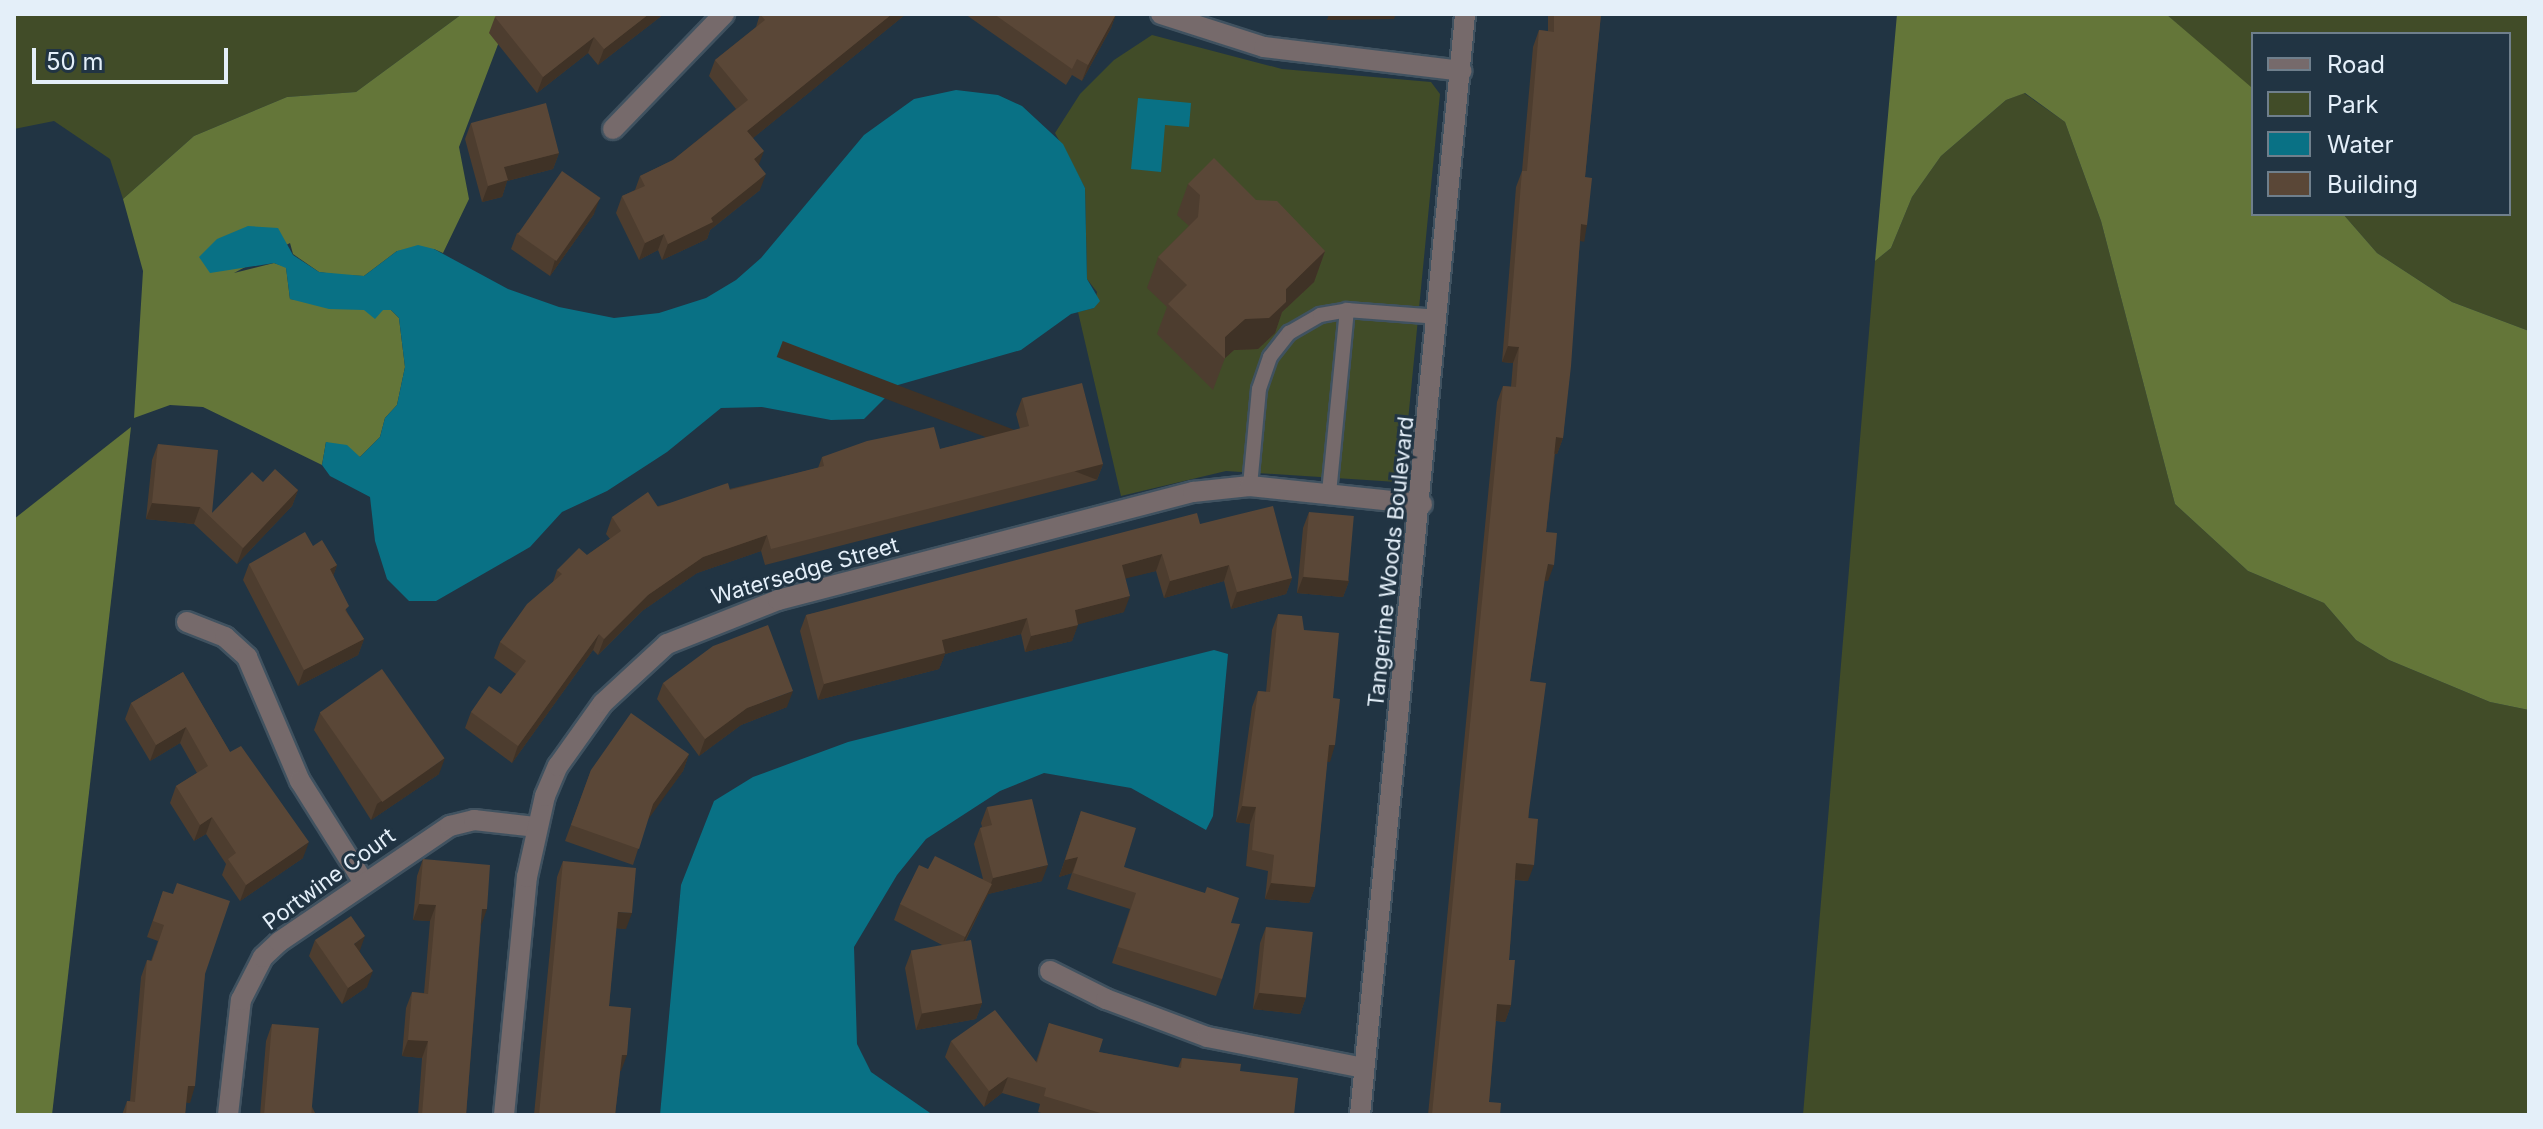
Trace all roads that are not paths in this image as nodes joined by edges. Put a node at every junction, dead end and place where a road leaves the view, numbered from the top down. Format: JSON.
{"nodes":[{"id":1,"x":724,"y":14,"type":"edge"},
{"id":2,"x":1161,"y":14,"type":"edge"},
{"id":3,"x":1465,"y":14,"type":"edge"},
{"id":4,"x":1462,"y":71,"type":"junction"},
{"id":5,"x":613,"y":129,"type":"dead end"},
{"id":6,"x":1347,"y":310,"type":"junction"},
{"id":7,"x":1439,"y":317,"type":"junction"},
{"id":8,"x":1250,"y":486,"type":"junction"},
{"id":9,"x":1329,"y":493,"type":"junction"},
{"id":10,"x":1422,"y":504,"type":"junction"},
{"id":11,"x":187,"y":622,"type":"dead end"},
{"id":12,"x":535,"y":827,"type":"junction"},
{"id":13,"x":363,"y":881,"type":"junction"},
{"id":14,"x":1050,"y":971,"type":"dead end"},
{"id":15,"x":1364,"y":1068,"type":"junction"},
{"id":16,"x":228,"y":1115,"type":"edge"},
{"id":17,"x":504,"y":1115,"type":"edge"},
{"id":18,"x":1360,"y":1115,"type":"edge"}],
"edges":[{"from":1,"to":5,"type":"street"},
{"from":2,"to":4,"type":"street"},
{"from":3,"to":4,"type":"street","name":"Tangerine Woods Boulevard"},
{"from":4,"to":7,"type":"street","name":"Tangerine Woods Boulevard"},
{"from":6,"to":7,"type":"lane"},
{"from":6,"to":8,"type":"lane"},
{"from":6,"to":9,"type":"lane"},
{"from":7,"to":10,"type":"street","name":"Tangerine Woods Boulevard"},
{"from":8,"to":9,"type":"street","name":"Watersedge Street"},
{"from":8,"to":12,"type":"street","name":"Watersedge Street"},
{"from":9,"to":10,"type":"street","name":"Watersedge Street"},
{"from":10,"to":15,"type":"street","name":"Tangerine Woods Boulevard"},
{"from":11,"to":13,"type":"street"},
{"from":12,"to":13,"type":"street","name":"Portwine Court"},
{"from":12,"to":17,"type":"street","name":"Watersedge Street"},
{"from":13,"to":16,"type":"street","name":"Portwine Court"},
{"from":14,"to":15,"type":"street"},
{"from":15,"to":18,"type":"street","name":"Tangerine Woods Boulevard"}]}
